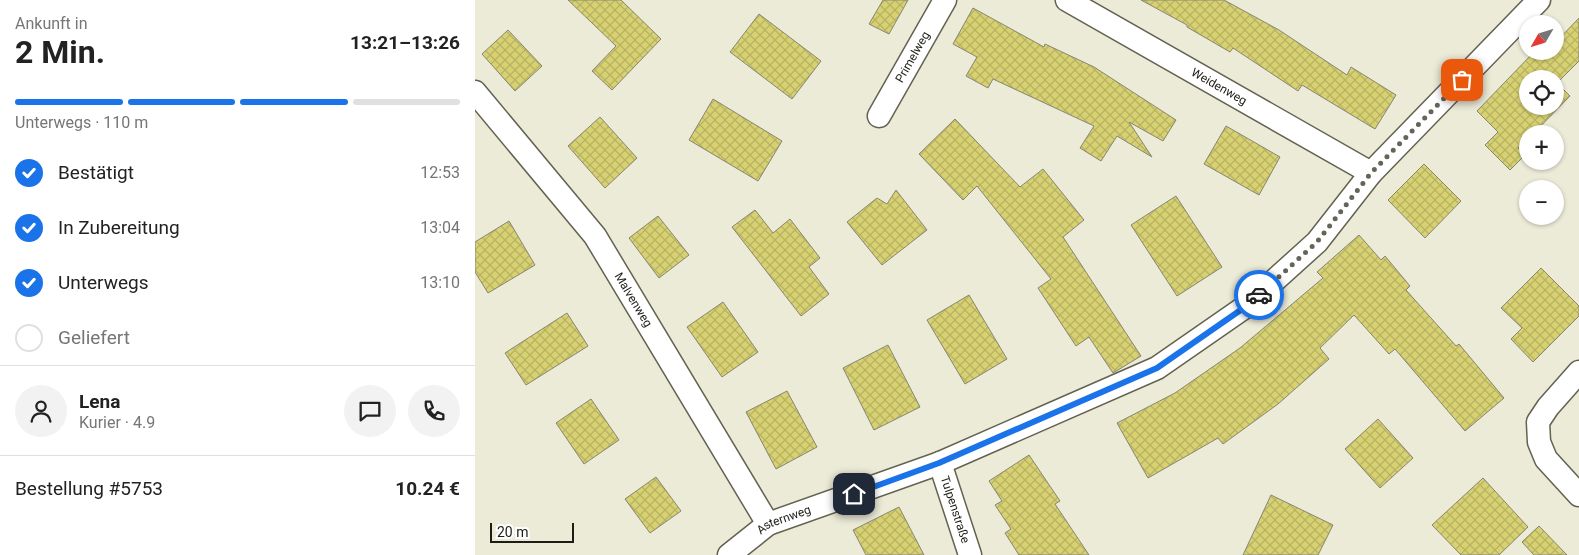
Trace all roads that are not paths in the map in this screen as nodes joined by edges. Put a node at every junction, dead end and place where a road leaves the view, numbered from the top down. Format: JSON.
{"nodes":[{"id":1,"x":945,"y":0,"type":"edge"},
{"id":2,"x":1067,"y":0,"type":"edge"},
{"id":3,"x":1539,"y":0,"type":"edge"},
{"id":4,"x":475,"y":92,"type":"edge"},
{"id":5,"x":879,"y":116,"type":"dead end"},
{"id":6,"x":1371,"y":173,"type":"junction"},
{"id":7,"x":1579,"y":372,"type":"edge"},
{"id":8,"x":939,"y":463,"type":"junction"},
{"id":9,"x":1579,"y":495,"type":"edge"},
{"id":10,"x":768,"y":524,"type":"junction"},
{"id":11,"x":729,"y":555,"type":"edge"},
{"id":12,"x":971,"y":555,"type":"edge"}],
"edges":[{"from":1,"to":5,"type":"street","name":"Primelweg"},
{"from":2,"to":6,"type":"street","name":"Weidenweg"},
{"from":3,"to":6,"type":"street","name":"Asternweg"},
{"from":4,"to":10,"type":"street","name":"Malvenweg"},
{"from":6,"to":8,"type":"street","name":"Asternweg"},
{"from":7,"to":9,"type":"street"},
{"from":8,"to":10,"type":"street","name":"Asternweg"},
{"from":8,"to":12,"type":"street","name":"Tulpenstraße"},
{"from":10,"to":11,"type":"street","name":"Asternweg"}]}
